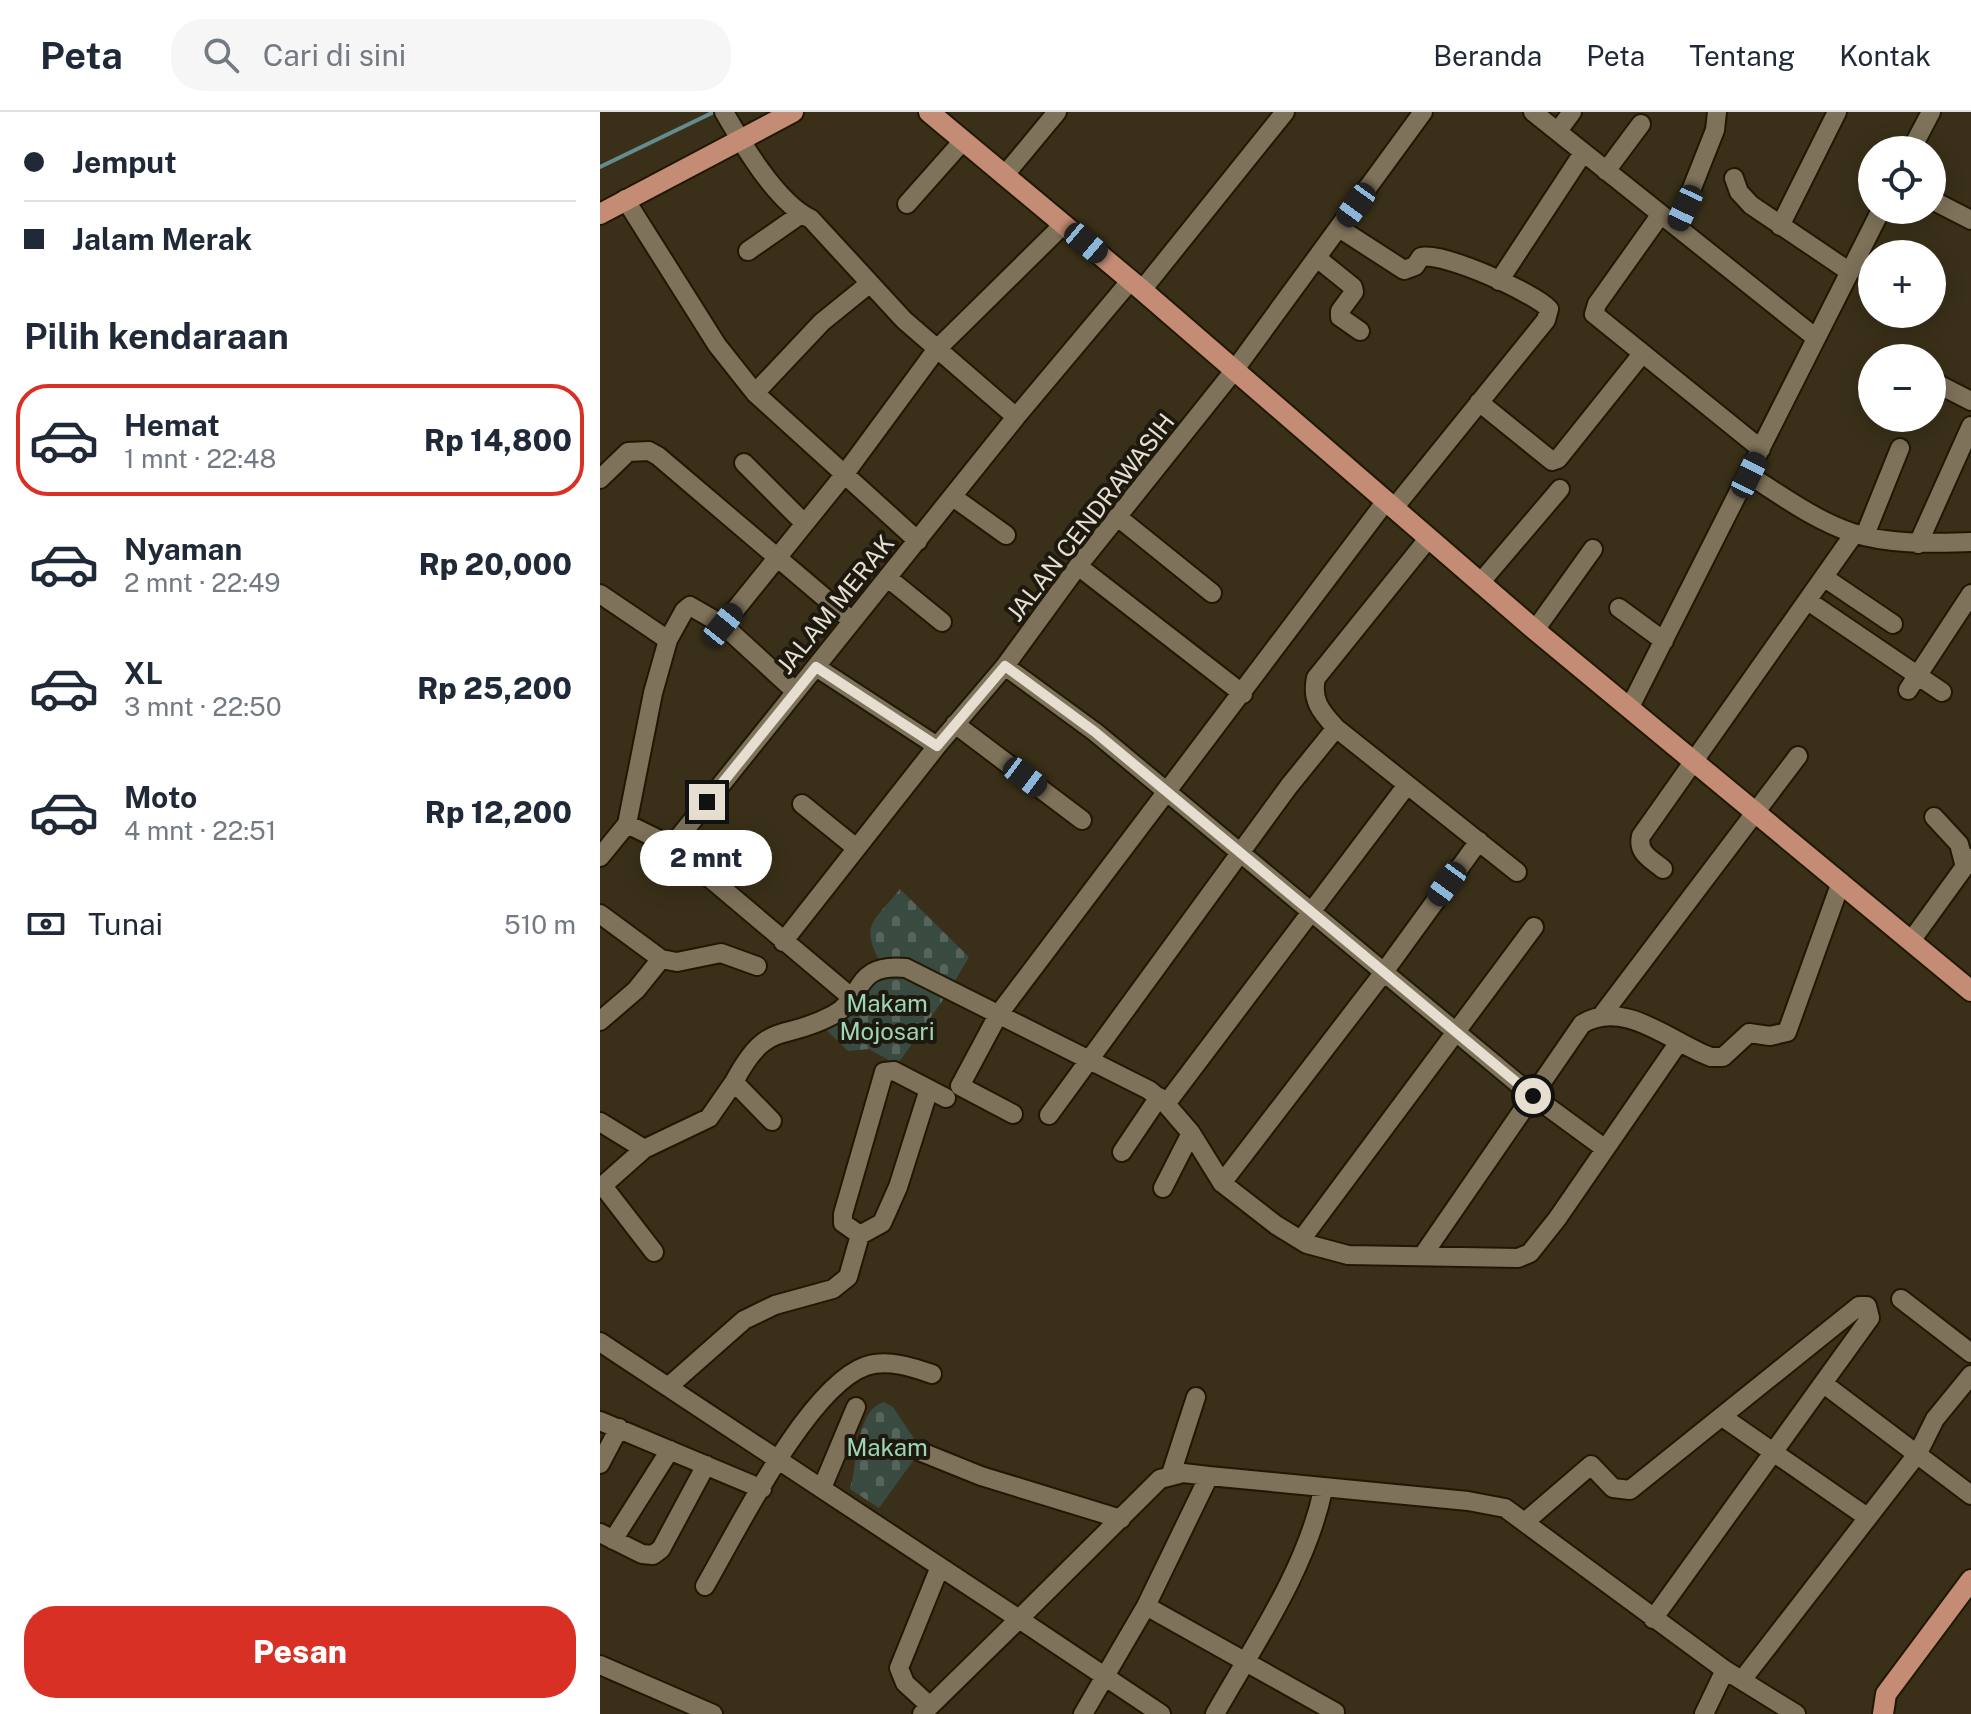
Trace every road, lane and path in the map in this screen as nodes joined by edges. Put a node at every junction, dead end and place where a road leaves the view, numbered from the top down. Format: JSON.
{"nodes":[{"id":1,"x":793,"y":112,"type":"edge"},
{"id":2,"x":929,"y":112,"type":"edge"},
{"id":3,"x":1057,"y":112,"type":"edge"},
{"id":4,"x":1285,"y":112,"type":"edge"},
{"id":5,"x":1423,"y":112,"type":"edge"},
{"id":6,"x":1533,"y":112,"type":"edge"},
{"id":7,"x":1572,"y":112,"type":"edge"},
{"id":8,"x":1717,"y":112,"type":"edge"},
{"id":9,"x":1837,"y":112,"type":"edge"},
{"id":10,"x":1931,"y":112,"type":"edge"},
{"id":11,"x":1641,"y":124,"type":"dead end"},
{"id":12,"x":732,"y":126,"type":"edge"},
{"id":13,"x":1558,"y":131,"type":"junction"},
{"id":14,"x":1918,"y":136,"type":"edge"},
{"id":15,"x":962,"y":142,"type":"junction"},
{"id":16,"x":1583,"y":153,"type":"junction"},
{"id":17,"x":1606,"y":171,"type":"junction"},
{"id":18,"x":1004,"y":176,"type":"junction"},
{"id":19,"x":1734,"y":178,"type":"dead end"},
{"id":20,"x":625,"y":199,"type":"junction"},
{"id":21,"x":907,"y":204,"type":"dead end"},
{"id":22,"x":1946,"y":207,"type":"edge"},
{"id":23,"x":600,"y":214,"type":"edge"},
{"id":24,"x":801,"y":214,"type":"junction"},
{"id":25,"x":1661,"y":214,"type":"junction"},
{"id":26,"x":1971,"y":220,"type":"edge"},
{"id":27,"x":1064,"y":224,"type":"junction"},
{"id":28,"x":1874,"y":224,"type":"edge"},
{"id":29,"x":1677,"y":226,"type":"junction"},
{"id":30,"x":1780,"y":226,"type":"junction"},
{"id":31,"x":1339,"y":228,"type":"junction"},
{"id":32,"x":748,"y":251,"type":"dead end"},
{"id":33,"x":1317,"y":258,"type":"junction"},
{"id":34,"x":1850,"y":272,"type":"junction"},
{"id":35,"x":1499,"y":281,"type":"junction"},
{"id":36,"x":869,"y":284,"type":"junction"},
{"id":37,"x":1136,"y":285,"type":"junction"},
{"id":38,"x":1360,"y":331,"type":"dead end"},
{"id":39,"x":1816,"y":338,"type":"junction"},
{"id":40,"x":936,"y":350,"type":"junction"},
{"id":41,"x":1642,"y":354,"type":"junction"},
{"id":42,"x":1233,"y":372,"type":"junction"},
{"id":43,"x":1946,"y":388,"type":"edge"},
{"id":44,"x":755,"y":393,"type":"junction"},
{"id":45,"x":1971,"y":401,"type":"edge"},
{"id":46,"x":1479,"y":402,"type":"junction"},
{"id":47,"x":1016,"y":417,"type":"junction"},
{"id":48,"x":1971,"y":426,"type":"edge"},
{"id":49,"x":1900,"y":448,"type":"dead end"},
{"id":50,"x":1761,"y":449,"type":"junction"},
{"id":51,"x":744,"y":463,"type":"dead end"},
{"id":52,"x":1964,"y":465,"type":"edge"},
{"id":53,"x":844,"y":475,"type":"junction"},
{"id":54,"x":1749,"y":475,"type":"junction"},
{"id":55,"x":600,"y":479,"type":"edge"},
{"id":56,"x":1560,"y":489,"type":"dead end"},
{"id":57,"x":953,"y":497,"type":"junction"},
{"id":58,"x":1390,"y":504,"type":"junction"},
{"id":59,"x":1119,"y":518,"type":"junction"},
{"id":60,"x":804,"y":523,"type":"junction"},
{"id":61,"x":1860,"y":534,"type":"junction"},
{"id":62,"x":1006,"y":535,"type":"dead end"},
{"id":63,"x":1428,"y":539,"type":"junction"},
{"id":64,"x":918,"y":541,"type":"junction"},
{"id":65,"x":1971,"y":542,"type":"edge"},
{"id":66,"x":1918,"y":544,"type":"junction"},
{"id":67,"x":1593,"y":549,"type":"dead end"},
{"id":68,"x":777,"y":558,"type":"junction"},
{"id":69,"x":1078,"y":566,"type":"junction"},
{"id":70,"x":888,"y":578,"type":"junction"},
{"id":71,"x":1825,"y":578,"type":"junction"},
{"id":72,"x":1480,"y":583,"type":"junction"},
{"id":73,"x":1212,"y":593,"type":"dead end"},
{"id":74,"x":1971,"y":594,"type":"edge"},
{"id":75,"x":1808,"y":601,"type":"junction"},
{"id":76,"x":604,"y":605,"type":"edge"},
{"id":77,"x":1619,"y":608,"type":"dead end"},
{"id":78,"x":852,"y":621,"type":"junction"},
{"id":79,"x":942,"y":622,"type":"dead end"},
{"id":80,"x":1893,"y":624,"type":"dead end"},
{"id":81,"x":723,"y":625,"type":"junction"},
{"id":82,"x":1535,"y":630,"type":"junction"},
{"id":83,"x":668,"y":640,"type":"junction"},
{"id":84,"x":1664,"y":641,"type":"junction"},
{"id":85,"x":1005,"y":666,"type":"junction"},
{"id":86,"x":816,"y":667,"type":"junction"},
{"id":87,"x":1913,"y":683,"type":"junction"},
{"id":88,"x":795,"y":691,"type":"junction"},
{"id":89,"x":1942,"y":692,"type":"dead end"},
{"id":90,"x":1243,"y":694,"type":"junction"},
{"id":91,"x":1630,"y":707,"type":"junction"},
{"id":92,"x":955,"y":724,"type":"junction"},
{"id":93,"x":1336,"y":728,"type":"junction"},
{"id":94,"x":937,"y":746,"type":"junction"},
{"id":95,"x":1798,"y":756,"type":"dead end"},
{"id":96,"x":1692,"y":759,"type":"junction"},
{"id":97,"x":1407,"y":785,"type":"junction"},
{"id":98,"x":1167,"y":791,"type":"junction"},
{"id":99,"x":802,"y":804,"type":"dead end"},
{"id":100,"x":1755,"y":813,"type":"junction"},
{"id":101,"x":1934,"y":817,"type":"dead end"},
{"id":102,"x":1082,"y":820,"type":"dead end"},
{"id":103,"x":627,"y":824,"type":"junction"},
{"id":104,"x":1479,"y":841,"type":"junction"},
{"id":105,"x":672,"y":846,"type":"junction"},
{"id":106,"x":855,"y":847,"type":"junction"},
{"id":107,"x":1240,"y":854,"type":"junction"},
{"id":108,"x":600,"y":857,"type":"edge"},
{"id":109,"x":1968,"y":862,"type":"edge"},
{"id":110,"x":1663,"y":869,"type":"dead end"},
{"id":111,"x":1517,"y":872,"type":"dead end"},
{"id":112,"x":1841,"y":882,"type":"junction"},
{"id":113,"x":1313,"y":913,"type":"junction"},
{"id":114,"x":600,"y":914,"type":"edge"},
{"id":115,"x":1534,"y":927,"type":"dead end"},
{"id":116,"x":1911,"y":941,"type":"junction"},
{"id":117,"x":783,"y":942,"type":"junction"},
{"id":118,"x":661,"y":959,"type":"junction"},
{"id":119,"x":757,"y":966,"type":"dead end"},
{"id":120,"x":1384,"y":972,"type":"junction"},
{"id":121,"x":1971,"y":991,"type":"edge"},
{"id":122,"x":851,"y":997,"type":"junction"},
{"id":123,"x":998,"y":1015,"type":"junction"},
{"id":124,"x":1602,"y":1015,"type":"junction"},
{"id":125,"x":600,"y":1021,"type":"edge"},
{"id":126,"x":1457,"y":1030,"type":"junction"},
{"id":127,"x":1679,"y":1042,"type":"junction"},
{"id":128,"x":1087,"y":1061,"type":"junction"},
{"id":129,"x":734,"y":1082,"type":"junction"},
{"id":130,"x":929,"y":1089,"type":"junction"},
{"id":131,"x":1533,"y":1096,"type":"junction"},
{"id":132,"x":946,"y":1098,"type":"dead end"},
{"id":133,"x":1163,"y":1101,"type":"junction"},
{"id":134,"x":1013,"y":1114,"type":"dead end"},
{"id":135,"x":1049,"y":1115,"type":"dead end"},
{"id":136,"x":772,"y":1121,"type":"dead end"},
{"id":137,"x":600,"y":1122,"type":"edge"},
{"id":138,"x":1191,"y":1133,"type":"junction"},
{"id":139,"x":1604,"y":1148,"type":"junction"},
{"id":140,"x":644,"y":1149,"type":"junction"},
{"id":141,"x":1122,"y":1152,"type":"dead end"},
{"id":142,"x":1222,"y":1183,"type":"junction"},
{"id":143,"x":602,"y":1187,"type":"edge"},
{"id":144,"x":1163,"y":1188,"type":"dead end"},
{"id":145,"x":860,"y":1235,"type":"junction"},
{"id":146,"x":1301,"y":1240,"type":"junction"},
{"id":147,"x":654,"y":1252,"type":"dead end"},
{"id":148,"x":1423,"y":1255,"type":"junction"},
{"id":149,"x":1901,"y":1299,"type":"dead end"},
{"id":150,"x":600,"y":1342,"type":"edge"},
{"id":151,"x":1971,"y":1353,"type":"edge"},
{"id":152,"x":932,"y":1374,"type":"dead end"},
{"id":153,"x":1971,"y":1375,"type":"edge"},
{"id":154,"x":1824,"y":1384,"type":"junction"},
{"id":155,"x":668,"y":1387,"type":"junction"},
{"id":156,"x":1196,"y":1397,"type":"dead end"},
{"id":157,"x":856,"y":1407,"type":"dead end"},
{"id":158,"x":1724,"y":1418,"type":"junction"},
{"id":159,"x":600,"y":1421,"type":"edge"},
{"id":160,"x":619,"y":1428,"type":"junction"},
{"id":161,"x":670,"y":1450,"type":"junction"},
{"id":162,"x":919,"y":1451,"type":"dead end"},
{"id":163,"x":1773,"y":1452,"type":"junction"},
{"id":164,"x":1918,"y":1453,"type":"junction"},
{"id":165,"x":776,"y":1462,"type":"junction"},
{"id":166,"x":600,"y":1464,"type":"edge"},
{"id":167,"x":706,"y":1465,"type":"junction"},
{"id":168,"x":1171,"y":1474,"type":"junction"},
{"id":169,"x":1209,"y":1476,"type":"junction"},
{"id":170,"x":822,"y":1488,"type":"junction"},
{"id":171,"x":762,"y":1489,"type":"junction"},
{"id":172,"x":1323,"y":1490,"type":"junction"},
{"id":173,"x":1971,"y":1495,"type":"edge"},
{"id":174,"x":1867,"y":1517,"type":"junction"},
{"id":175,"x":1121,"y":1519,"type":"junction"},
{"id":176,"x":1526,"y":1521,"type":"junction"},
{"id":177,"x":607,"y":1537,"type":"edge"},
{"id":178,"x":939,"y":1569,"type":"junction"},
{"id":179,"x":1971,"y":1580,"type":"edge"},
{"id":180,"x":705,"y":1586,"type":"dead end"},
{"id":181,"x":1146,"y":1606,"type":"junction"},
{"id":182,"x":1019,"y":1619,"type":"junction"},
{"id":183,"x":1653,"y":1619,"type":"junction"},
{"id":184,"x":1246,"y":1659,"type":"junction"},
{"id":185,"x":600,"y":1665,"type":"edge"},
{"id":186,"x":1725,"y":1670,"type":"junction"},
{"id":187,"x":1106,"y":1676,"type":"junction"},
{"id":188,"x":1742,"y":1680,"type":"junction"},
{"id":189,"x":1885,"y":1704,"type":"edge"},
{"id":190,"x":926,"y":1710,"type":"edge"},
{"id":191,"x":1335,"y":1712,"type":"edge"},
{"id":192,"x":713,"y":1714,"type":"edge"},
{"id":193,"x":1083,"y":1714,"type":"edge"},
{"id":194,"x":1161,"y":1714,"type":"edge"},
{"id":195,"x":1215,"y":1714,"type":"edge"},
{"id":196,"x":1704,"y":1714,"type":"edge"},
{"id":197,"x":1796,"y":1714,"type":"edge"},
{"id":198,"x":1871,"y":1714,"type":"edge"}],
"edges":[{"from":1,"to":12,"type":"main road"},
{"from":2,"to":15,"type":"main road"},
{"from":3,"to":18,"type":"street"},
{"from":4,"to":37,"type":"street","name":"JALAM MERAK"},
{"from":5,"to":31,"type":"street","name":"JALAN CENDRAWASIH"},
{"from":6,"to":13,"type":"street"},
{"from":7,"to":13,"type":"street"},
{"from":8,"to":29,"type":"street"},
{"from":9,"to":30,"type":"street"},
{"from":10,"to":14,"type":"street"},
{"from":11,"to":17,"type":"street"},
{"from":12,"to":20,"type":"main road"},
{"from":12,"to":24,"type":"street"},
{"from":13,"to":16,"type":"street"},
{"from":15,"to":18,"type":"main road"},
{"from":15,"to":21,"type":"street"},
{"from":16,"to":17,"type":"street"},
{"from":16,"to":35,"type":"street"},
{"from":17,"to":25,"type":"street"},
{"from":18,"to":27,"type":"main road"},
{"from":19,"to":30,"type":"street"},
{"from":20,"to":23,"type":"main road"},
{"from":20,"to":44,"type":"street"},
{"from":22,"to":26,"type":"street"},
{"from":24,"to":32,"type":"street"},
{"from":24,"to":36,"type":"street"},
{"from":25,"to":29,"type":"street"},
{"from":25,"to":41,"type":"street"},
{"from":27,"to":37,"type":"main road"},
{"from":27,"to":40,"type":"street"},
{"from":28,"to":34,"type":"street"},
{"from":29,"to":39,"type":"street"},
{"from":30,"to":34,"type":"street"},
{"from":31,"to":33,"type":"street","name":"JALAN CENDRAWASIH"},
{"from":31,"to":35,"type":"street"},
{"from":33,"to":38,"type":"street"},
{"from":33,"to":42,"type":"street","name":"JALAN CENDRAWASIH"},
{"from":34,"to":39,"type":"street"},
{"from":35,"to":46,"type":"street"},
{"from":36,"to":40,"type":"street"},
{"from":36,"to":44,"type":"street"},
{"from":37,"to":42,"type":"main road"},
{"from":37,"to":47,"type":"street","name":"JALAM MERAK"},
{"from":39,"to":50,"type":"street"},
{"from":40,"to":47,"type":"street"},
{"from":40,"to":53,"type":"street"},
{"from":41,"to":46,"type":"street"},
{"from":41,"to":50,"type":"street"},
{"from":42,"to":58,"type":"main road"},
{"from":42,"to":59,"type":"street","name":"JALAN CENDRAWASIH"},
{"from":43,"to":45,"type":"street"},
{"from":44,"to":53,"type":"street"},
{"from":46,"to":58,"type":"street"},
{"from":47,"to":57,"type":"street","name":"JALAM MERAK"},
{"from":48,"to":52,"type":"street"},
{"from":49,"to":61,"type":"street"},
{"from":50,"to":54,"type":"street"},
{"from":51,"to":60,"type":"street"},
{"from":52,"to":66,"type":"street"},
{"from":53,"to":60,"type":"street"},
{"from":53,"to":64,"type":"street"},
{"from":54,"to":61,"type":"street"},
{"from":54,"to":84,"type":"street"},
{"from":55,"to":68,"type":"street"},
{"from":56,"to":72,"type":"street"},
{"from":57,"to":62,"type":"street"},
{"from":57,"to":64,"type":"street","name":"JALAM MERAK"},
{"from":58,"to":63,"type":"main road"},
{"from":58,"to":90,"type":"street"},
{"from":59,"to":69,"type":"street","name":"JALAN CENDRAWASIH"},
{"from":59,"to":73,"type":"street"},
{"from":60,"to":68,"type":"street"},
{"from":61,"to":66,"type":"street"},
{"from":61,"to":71,"type":"street"},
{"from":63,"to":72,"type":"main road"},
{"from":63,"to":93,"type":"street"},
{"from":64,"to":70,"type":"street","name":"JALAM MERAK"},
{"from":65,"to":66,"type":"street"},
{"from":67,"to":82,"type":"street"},
{"from":68,"to":78,"type":"street"},
{"from":68,"to":81,"type":"street"},
{"from":69,"to":85,"type":"street","name":"JALAN CENDRAWASIH"},
{"from":69,"to":90,"type":"street"},
{"from":70,"to":78,"type":"street","name":"JALAM MERAK"},
{"from":70,"to":79,"type":"street"},
{"from":71,"to":75,"type":"street"},
{"from":71,"to":80,"type":"street"},
{"from":72,"to":82,"type":"main road"},
{"from":74,"to":87,"type":"street"},
{"from":75,"to":87,"type":"street"},
{"from":75,"to":96,"type":"street"},
{"from":76,"to":83,"type":"street"},
{"from":77,"to":84,"type":"street"},
{"from":78,"to":86,"type":"street","name":"JALAM MERAK"},
{"from":81,"to":83,"type":"street"},
{"from":81,"to":88,"type":"street"},
{"from":82,"to":91,"type":"main road"},
{"from":83,"to":103,"type":"street"},
{"from":84,"to":91,"type":"street"},
{"from":85,"to":92,"type":"street","name":"JALAN CENDRAWASIH"},
{"from":85,"to":98,"type":"street"},
{"from":86,"to":88,"type":"street","name":"JALAM MERAK"},
{"from":86,"to":94,"type":"street"},
{"from":87,"to":89,"type":"street"},
{"from":88,"to":105,"type":"street","name":"JALAM MERAK"},
{"from":90,"to":98,"type":"street"},
{"from":91,"to":96,"type":"main road"},
{"from":92,"to":94,"type":"street","name":"JALAN CENDRAWASIH"},
{"from":92,"to":102,"type":"street"},
{"from":93,"to":97,"type":"street"},
{"from":93,"to":107,"type":"street"},
{"from":94,"to":106,"type":"street","name":"JALAN CENDRAWASIH"},
{"from":95,"to":100,"type":"street"},
{"from":96,"to":100,"type":"main road"},
{"from":96,"to":110,"type":"street"},
{"from":97,"to":104,"type":"street"},
{"from":97,"to":113,"type":"street"},
{"from":98,"to":107,"type":"street"},
{"from":98,"to":123,"type":"street"},
{"from":99,"to":106,"type":"street"},
{"from":100,"to":112,"type":"main road"},
{"from":100,"to":124,"type":"street"},
{"from":101,"to":109,"type":"street"},
{"from":103,"to":105,"type":"street"},
{"from":103,"to":108,"type":"street"},
{"from":104,"to":111,"type":"street"},
{"from":104,"to":120,"type":"street"},
{"from":105,"to":117,"type":"street"},
{"from":106,"to":117,"type":"street","name":"JALAN CENDRAWASIH"},
{"from":107,"to":113,"type":"street"},
{"from":107,"to":128,"type":"street"},
{"from":109,"to":116,"type":"street"},
{"from":112,"to":116,"type":"main road"},
{"from":112,"to":127,"type":"street"},
{"from":113,"to":120,"type":"street"},
{"from":113,"to":133,"type":"street"},
{"from":114,"to":118,"type":"street"},
{"from":115,"to":126,"type":"street"},
{"from":116,"to":121,"type":"main road"},
{"from":117,"to":122,"type":"street"},
{"from":118,"to":119,"type":"street"},
{"from":118,"to":125,"type":"street"},
{"from":120,"to":126,"type":"street"},
{"from":120,"to":142,"type":"street"},
{"from":122,"to":123,"type":"street"},
{"from":122,"to":129,"type":"street"},
{"from":123,"to":128,"type":"street"},
{"from":123,"to":134,"type":"street"},
{"from":124,"to":127,"type":"street"},
{"from":124,"to":131,"type":"street"},
{"from":126,"to":131,"type":"street"},
{"from":126,"to":146,"type":"street"},
{"from":127,"to":139,"type":"street"},
{"from":128,"to":133,"type":"street"},
{"from":128,"to":135,"type":"street"},
{"from":129,"to":136,"type":"street"},
{"from":129,"to":140,"type":"street"},
{"from":130,"to":132,"type":"street"},
{"from":130,"to":145,"type":"street"},
{"from":130,"to":145,"type":"street"},
{"from":131,"to":139,"type":"street"},
{"from":131,"to":148,"type":"street"},
{"from":133,"to":138,"type":"street"},
{"from":133,"to":141,"type":"street"},
{"from":137,"to":140,"type":"street"},
{"from":138,"to":142,"type":"street"},
{"from":138,"to":144,"type":"street"},
{"from":139,"to":148,"type":"street"},
{"from":140,"to":143,"type":"street"},
{"from":142,"to":146,"type":"street"},
{"from":143,"to":147,"type":"street"},
{"from":145,"to":155,"type":"street"},
{"from":146,"to":148,"type":"street"},
{"from":149,"to":151,"type":"street"},
{"from":150,"to":155,"type":"street"},
{"from":152,"to":165,"type":"street"},
{"from":153,"to":164,"type":"street"},
{"from":154,"to":158,"type":"street"},
{"from":154,"to":163,"type":"street"},
{"from":154,"to":164,"type":"street"},
{"from":155,"to":165,"type":"street"},
{"from":156,"to":168,"type":"street"},
{"from":157,"to":170,"type":"street"},
{"from":158,"to":163,"type":"street"},
{"from":158,"to":176,"type":"street"},
{"from":159,"to":160,"type":"street"},
{"from":160,"to":161,"type":"street"},
{"from":160,"to":166,"type":"street"},
{"from":161,"to":167,"type":"street"},
{"from":161,"to":177,"type":"street"},
{"from":162,"to":175,"type":"street"},
{"from":163,"to":174,"type":"street"},
{"from":163,"to":183,"type":"street"},
{"from":164,"to":173,"type":"street"},
{"from":164,"to":174,"type":"street"},
{"from":165,"to":170,"type":"street"},
{"from":165,"to":171,"type":"street"},
{"from":167,"to":171,"type":"street"},
{"from":167,"to":177,"type":"street"},
{"from":168,"to":169,"type":"street"},
{"from":168,"to":175,"type":"street"},
{"from":169,"to":172,"type":"street"},
{"from":169,"to":181,"type":"street"},
{"from":170,"to":178,"type":"street"},
{"from":171,"to":180,"type":"street"},
{"from":172,"to":176,"type":"street"},
{"from":172,"to":184,"type":"street"},
{"from":174,"to":188,"type":"street"},
{"from":175,"to":182,"type":"street"},
{"from":176,"to":183,"type":"street"},
{"from":178,"to":182,"type":"street"},
{"from":178,"to":190,"type":"street"},
{"from":179,"to":189,"type":"main road"},
{"from":181,"to":184,"type":"street"},
{"from":181,"to":187,"type":"street"},
{"from":182,"to":187,"type":"street"},
{"from":182,"to":190,"type":"street"},
{"from":183,"to":186,"type":"street"},
{"from":184,"to":191,"type":"street"},
{"from":184,"to":195,"type":"street"},
{"from":185,"to":192,"type":"street"},
{"from":186,"to":188,"type":"street"},
{"from":186,"to":196,"type":"street"},
{"from":187,"to":193,"type":"street"},
{"from":187,"to":194,"type":"street"},
{"from":188,"to":197,"type":"street"},
{"from":189,"to":198,"type":"street"}]}
